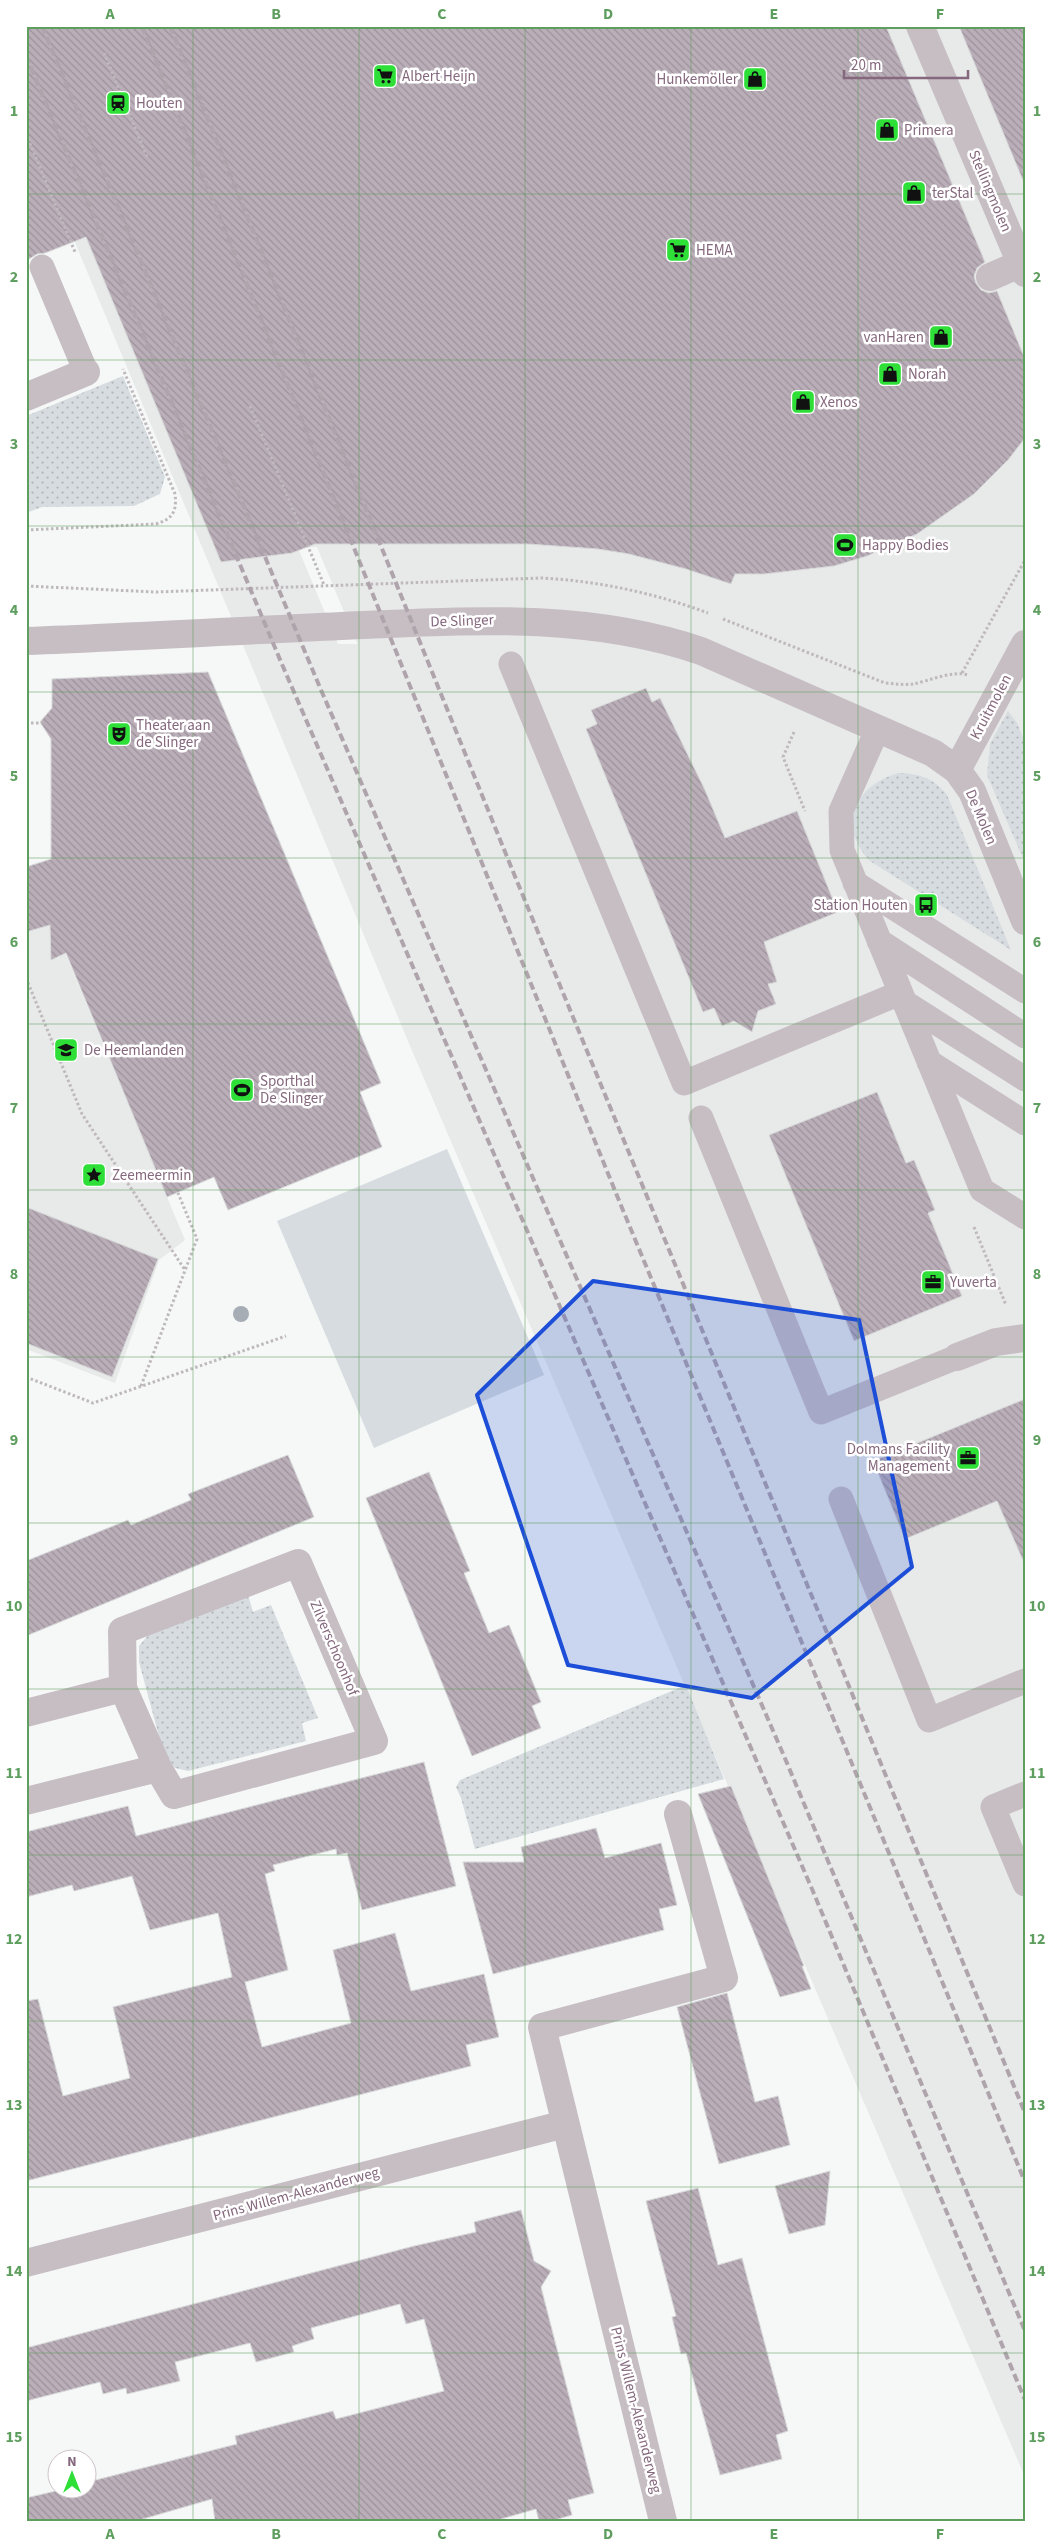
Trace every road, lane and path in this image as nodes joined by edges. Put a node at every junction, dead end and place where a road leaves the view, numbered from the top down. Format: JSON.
{"nodes":[{"id":1,"x":920,"y":26,"type":"edge"},
{"id":2,"x":104,"y":53,"type":"dead end"},
{"id":3,"x":147,"y":157,"type":"dead end"},
{"id":4,"x":42,"y":267,"type":"dead end"},
{"id":5,"x":1023,"y":268,"type":"edge"},
{"id":6,"x":990,"y":277,"type":"dead end"},
{"id":7,"x":86,"y":372,"type":"joint"},
{"id":8,"x":26,"y":397,"type":"edge"},
{"id":9,"x":250,"y":406,"type":"dead end"},
{"id":10,"x":1025,"y":560,"type":"edge"},
{"id":11,"x":324,"y":585,"type":"dead end"},
{"id":12,"x":774,"y":639,"type":"dead end"},
{"id":13,"x":26,"y":641,"type":"edge"},
{"id":14,"x":1025,"y":644,"type":"edge"},
{"id":15,"x":511,"y":664,"type":"dead end"},
{"id":16,"x":26,"y":723,"type":"edge"},
{"id":17,"x":42,"y":723,"type":"dead end"},
{"id":18,"x":878,"y":728,"type":"junction"},
{"id":19,"x":957,"y":770,"type":"junction"},
{"id":20,"x":855,"y":883,"type":"junction"},
{"id":21,"x":1025,"y":921,"type":"edge"},
{"id":22,"x":879,"y":941,"type":"junction"},
{"id":23,"x":26,"y":978,"type":"edge"},
{"id":24,"x":1025,"y":991,"type":"edge"},
{"id":25,"x":902,"y":997,"type":"junction"},
{"id":26,"x":1025,"y":1036,"type":"edge"},
{"id":27,"x":929,"y":1062,"type":"junction"},
{"id":28,"x":1025,"y":1079,"type":"edge"},
{"id":29,"x":701,"y":1118,"type":"dead end"},
{"id":30,"x":1025,"y":1123,"type":"edge"},
{"id":31,"x":178,"y":1193,"type":"dead end"},
{"id":32,"x":1025,"y":1217,"type":"edge"},
{"id":33,"x":971,"y":1218,"type":"dead end"},
{"id":34,"x":185,"y":1270,"type":"junction"},
{"id":35,"x":286,"y":1336,"type":"dead end"},
{"id":36,"x":1022,"y":1338,"type":"edge"},
{"id":37,"x":957,"y":1357,"type":"joint"},
{"id":38,"x":26,"y":1377,"type":"edge"},
{"id":39,"x":141,"y":1386,"type":"junction"},
{"id":40,"x":841,"y":1499,"type":"dead end"},
{"id":41,"x":1025,"y":1682,"type":"edge"},
{"id":42,"x":123,"y":1688,"type":"junction"},
{"id":43,"x":26,"y":1713,"type":"edge"},
{"id":44,"x":158,"y":1768,"type":"junction"},
{"id":45,"x":1025,"y":1794,"type":"edge"},
{"id":46,"x":26,"y":1801,"type":"edge"},
{"id":47,"x":678,"y":1814,"type":"dead end"},
{"id":48,"x":1025,"y":1884,"type":"edge"},
{"id":49,"x":565,"y":2124,"type":"junction"},
{"id":50,"x":26,"y":2263,"type":"edge"},
{"id":51,"x":663,"y":2521,"type":"edge"}],
"edges":[{"from":1,"to":5,"type":"street","name":"Stellingmolen"},
{"from":2,"to":3,"type":"path"},
{"from":4,"to":7,"type":"lane"},
{"from":5,"to":6,"type":"street"},
{"from":7,"to":8,"type":"street"},
{"from":9,"to":11,"type":"path"},
{"from":10,"to":12,"type":"path"},
{"from":13,"to":18,"type":"street","name":"De Slinger"},
{"from":14,"to":19,"type":"street","name":"Kruitmolen"},
{"from":15,"to":25,"type":"lane"},
{"from":16,"to":17,"type":"path"},
{"from":18,"to":19,"type":"street","name":"De Molen"},
{"from":18,"to":20,"type":"lane"},
{"from":19,"to":21,"type":"street","name":"De Molen"},
{"from":20,"to":22,"type":"lane"},
{"from":20,"to":24,"type":"lane"},
{"from":22,"to":25,"type":"lane"},
{"from":22,"to":26,"type":"lane"},
{"from":23,"to":34,"type":"path"},
{"from":25,"to":27,"type":"lane"},
{"from":25,"to":28,"type":"lane"},
{"from":27,"to":30,"type":"lane"},
{"from":27,"to":32,"type":"lane"},
{"from":29,"to":37,"type":"lane"},
{"from":31,"to":34,"type":"path"},
{"from":33,"to":36,"type":"path"},
{"from":34,"to":39,"type":"path"},
{"from":35,"to":39,"type":"path"},
{"from":36,"to":37,"type":"street"},
{"from":38,"to":39,"type":"path"},
{"from":40,"to":41,"type":"lane"},
{"from":42,"to":43,"type":"street"},
{"from":42,"to":44,"type":"street","name":"Zilverschoonhof"},
{"from":42,"to":44,"type":"street","name":"Zilverschoonhof"},
{"from":44,"to":46,"type":"street"},
{"from":45,"to":48,"type":"lane"},
{"from":47,"to":49,"type":"street","name":"Prins Willem-Alexanderweg"},
{"from":49,"to":50,"type":"street","name":"Prins Willem-Alexanderweg"},
{"from":49,"to":51,"type":"street","name":"Prins Willem-Alexanderweg"}]}
